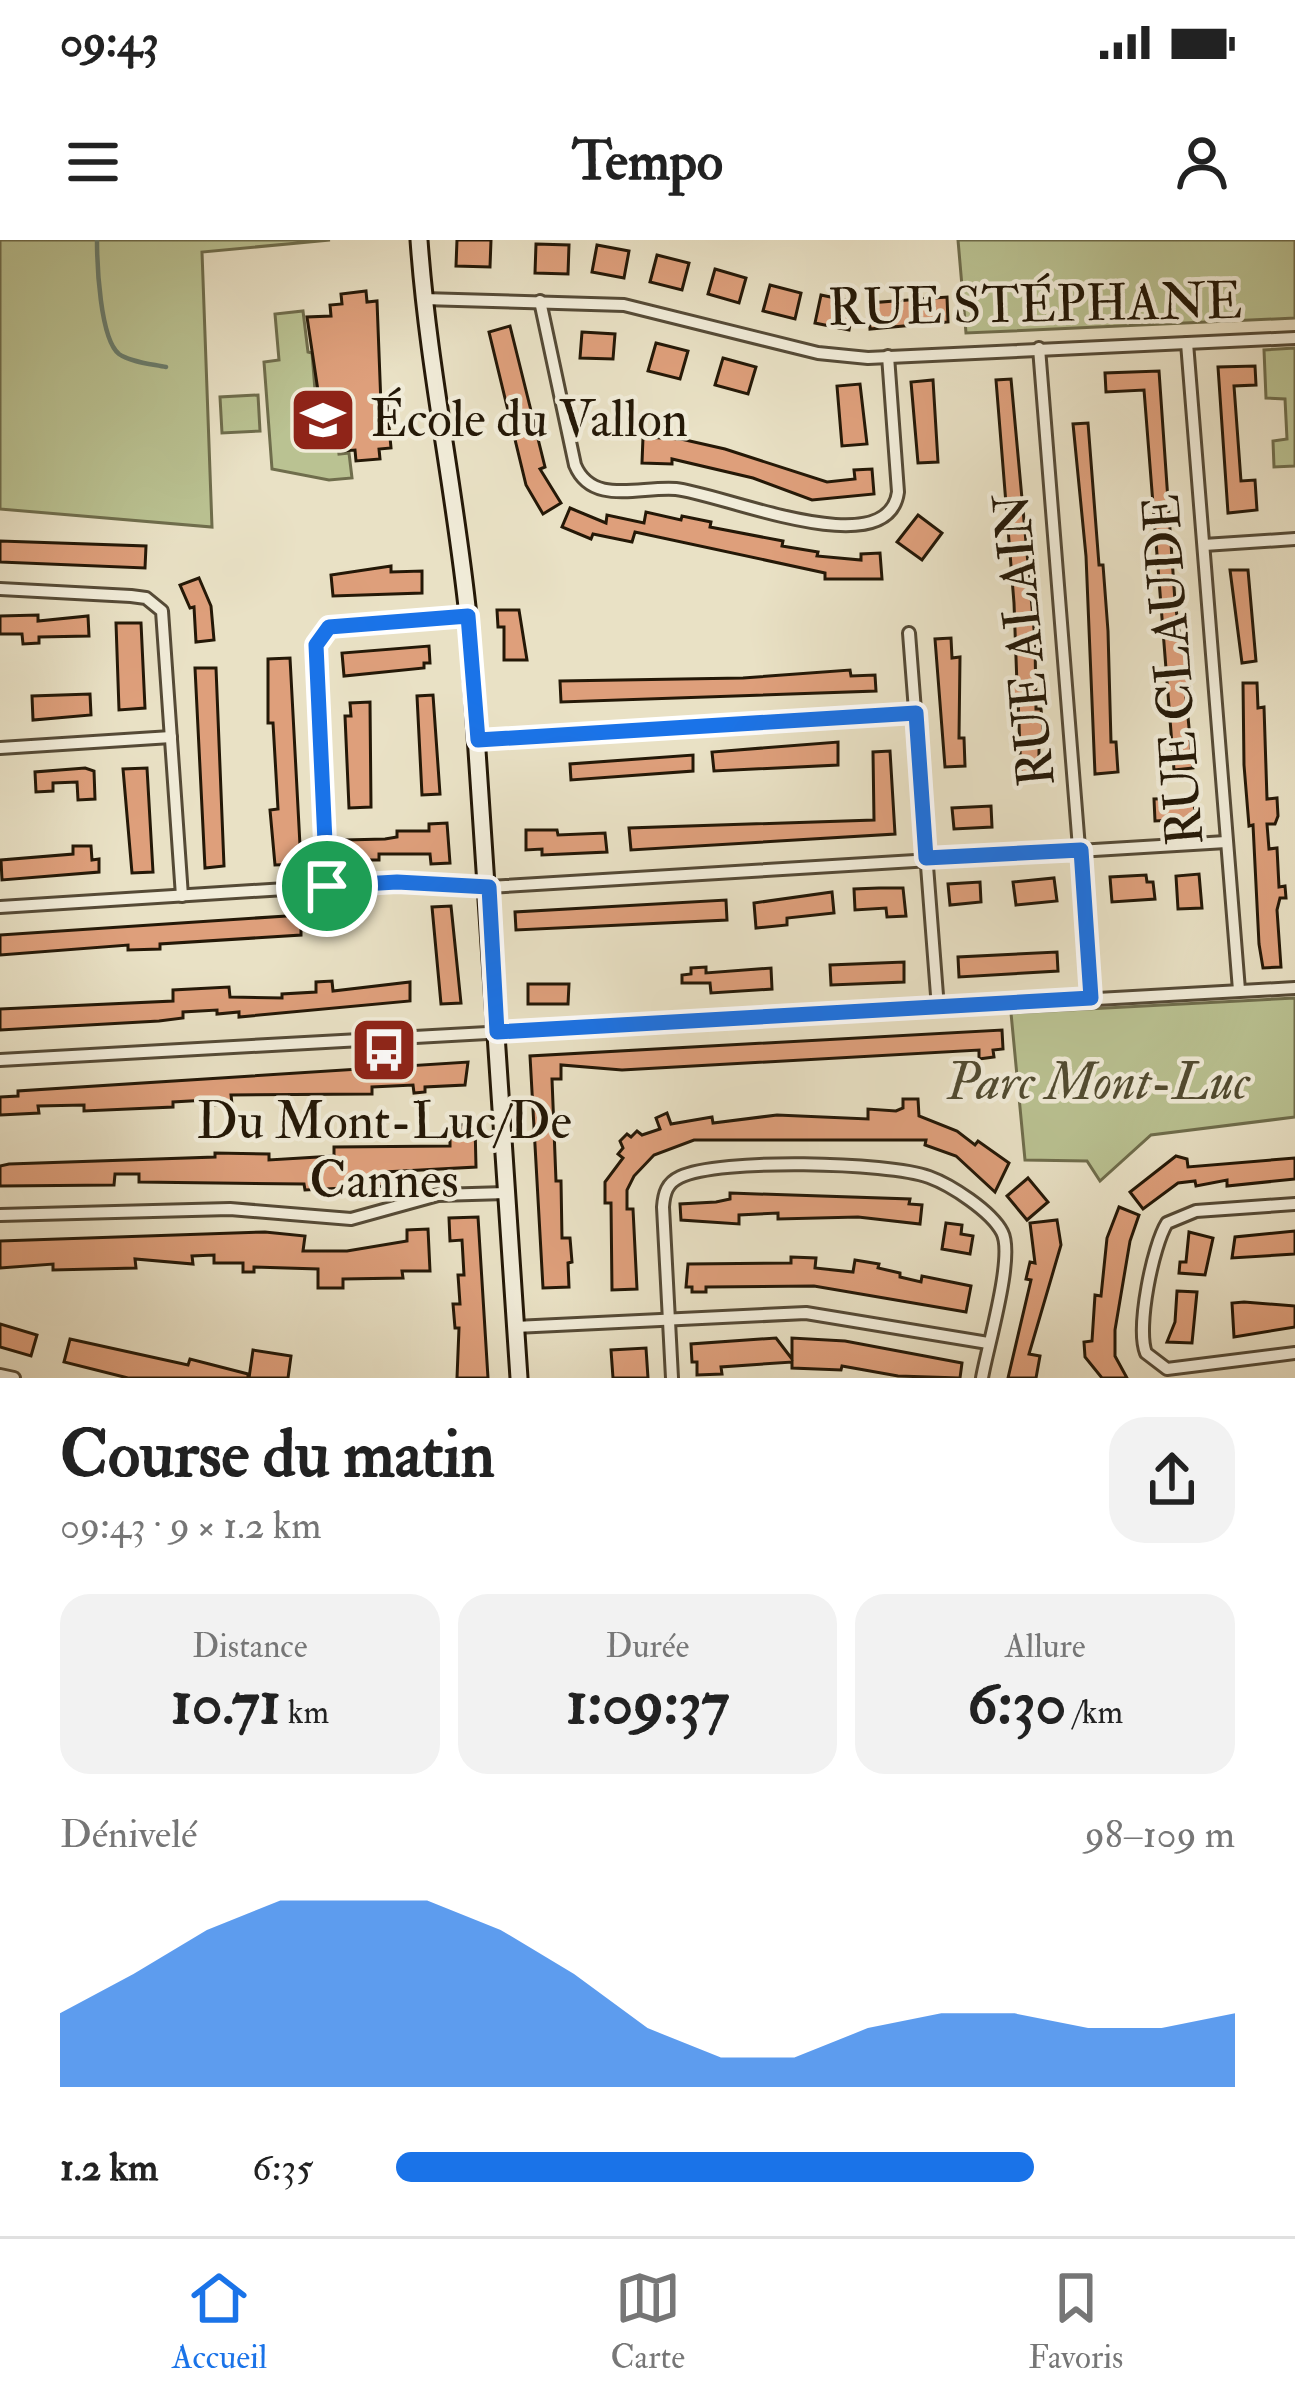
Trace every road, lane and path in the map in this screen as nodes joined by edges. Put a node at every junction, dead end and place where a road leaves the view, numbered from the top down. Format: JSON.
{"nodes":[{"id":1,"x":419,"y":240,"type":"edge"},
{"id":2,"x":422,"y":299,"type":"junction"},
{"id":3,"x":540,"y":301,"type":"junction"},
{"id":4,"x":1295,"y":338,"type":"edge"},
{"id":5,"x":1187,"y":343,"type":"junction"},
{"id":6,"x":1040,"y":348,"type":"junction"},
{"id":7,"x":888,"y":356,"type":"junction"},
{"id":8,"x":1295,"y":539,"type":"edge"},
{"id":9,"x":1204,"y":545,"type":"junction"},
{"id":10,"x":0,"y":590,"type":"edge"},
{"id":11,"x":468,"y":616,"type":"junction"},
{"id":12,"x":909,"y":633,"type":"dead end"},
{"id":13,"x":916,"y":713,"type":"junction"},
{"id":14,"x":171,"y":737,"type":"junction"},
{"id":15,"x":478,"y":740,"type":"junction"},
{"id":16,"x":0,"y":748,"type":"edge"},
{"id":17,"x":1226,"y":842,"type":"junction"},
{"id":18,"x":1081,"y":850,"type":"junction"},
{"id":19,"x":926,"y":858,"type":"junction"},
{"id":20,"x":327,"y":886,"type":"junction"},
{"id":21,"x":489,"y":887,"type":"junction"},
{"id":22,"x":182,"y":896,"type":"junction"},
{"id":23,"x":0,"y":908,"type":"edge"},
{"id":24,"x":1295,"y":988,"type":"edge"},
{"id":25,"x":1240,"y":990,"type":"junction"},
{"id":26,"x":1091,"y":998,"type":"junction"},
{"id":27,"x":938,"y":1008,"type":"junction"},
{"id":28,"x":497,"y":1032,"type":"junction"},
{"id":29,"x":0,"y":1060,"type":"edge"},
{"id":30,"x":506,"y":1193,"type":"junction"},
{"id":31,"x":1295,"y":1204,"type":"edge"},
{"id":32,"x":0,"y":1215,"type":"edge"},
{"id":33,"x":668,"y":1319,"type":"junction"},
{"id":34,"x":515,"y":1327,"type":"junction"},
{"id":35,"x":988,"y":1343,"type":"junction"},
{"id":36,"x":1295,"y":1353,"type":"edge"},
{"id":37,"x":0,"y":1375,"type":"edge"},
{"id":38,"x":14,"y":1378,"type":"edge"},
{"id":39,"x":519,"y":1378,"type":"edge"},
{"id":40,"x":673,"y":1378,"type":"edge"},
{"id":41,"x":982,"y":1378,"type":"edge"}],
"edges":[{"from":1,"to":2,"type":"street"},
{"from":2,"to":3,"type":"street","name":"RUE STÉPHANE"},
{"from":2,"to":11,"type":"street"},
{"from":3,"to":7,"type":"street","name":"RUE STÉPHANE"},
{"from":3,"to":7,"type":"street"},
{"from":4,"to":5,"type":"street","name":"RUE STÉPHANE"},
{"from":5,"to":6,"type":"street","name":"RUE STÉPHANE"},
{"from":5,"to":9,"type":"street","name":"RUE CLAUDE"},
{"from":6,"to":7,"type":"street","name":"RUE STÉPHANE"},
{"from":6,"to":18,"type":"street","name":"RUE ALAIN"},
{"from":8,"to":9,"type":"street"},
{"from":9,"to":17,"type":"street","name":"RUE CLAUDE"},
{"from":10,"to":14,"type":"street"},
{"from":11,"to":15,"type":"street"},
{"from":11,"to":20,"type":"street"},
{"from":12,"to":13,"type":"street"},
{"from":13,"to":15,"type":"street"},
{"from":13,"to":19,"type":"street"},
{"from":14,"to":16,"type":"street"},
{"from":14,"to":22,"type":"street"},
{"from":15,"to":21,"type":"street"},
{"from":17,"to":18,"type":"street"},
{"from":17,"to":25,"type":"street","name":"RUE CLAUDE"},
{"from":18,"to":19,"type":"street"},
{"from":18,"to":26,"type":"street","name":"RUE ALAIN"},
{"from":19,"to":21,"type":"street"},
{"from":19,"to":27,"type":"street"},
{"from":20,"to":21,"type":"street"},
{"from":20,"to":22,"type":"street"},
{"from":21,"to":28,"type":"street"},
{"from":22,"to":23,"type":"street"},
{"from":24,"to":25,"type":"street"},
{"from":25,"to":26,"type":"street"},
{"from":26,"to":27,"type":"street"},
{"from":27,"to":28,"type":"street"},
{"from":28,"to":29,"type":"street"},
{"from":28,"to":30,"type":"street"},
{"from":30,"to":32,"type":"street"},
{"from":30,"to":34,"type":"street"},
{"from":31,"to":36,"type":"street"},
{"from":33,"to":34,"type":"street"},
{"from":33,"to":35,"type":"street"},
{"from":33,"to":35,"type":"street"},
{"from":33,"to":40,"type":"street"},
{"from":34,"to":39,"type":"street"},
{"from":35,"to":41,"type":"street"},
{"from":37,"to":38,"type":"street"}]}
